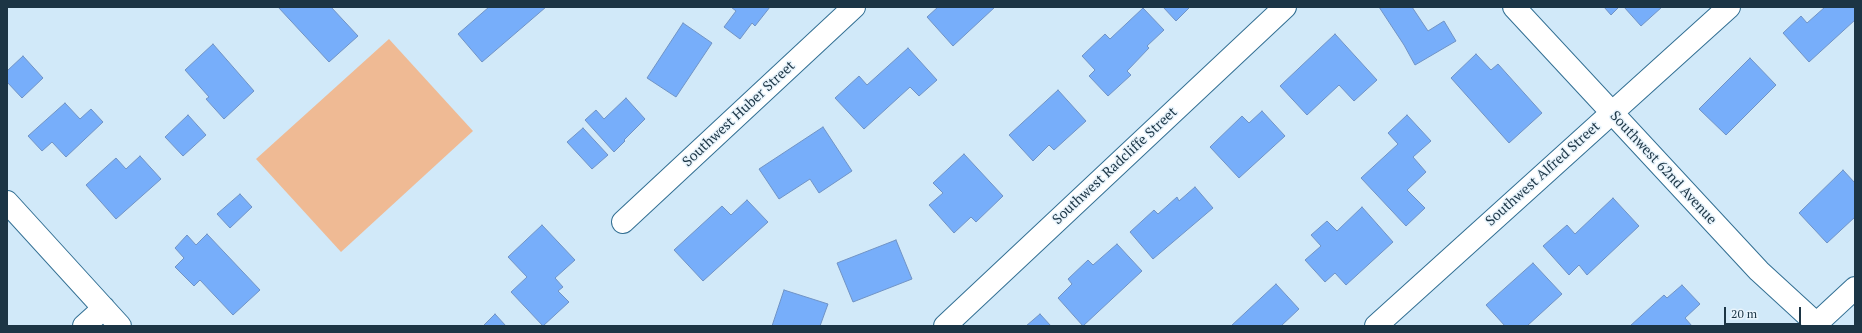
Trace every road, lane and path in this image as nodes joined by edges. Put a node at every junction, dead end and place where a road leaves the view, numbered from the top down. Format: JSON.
{"nodes":[{"id":1,"x":854,"y":7,"type":"edge"},
{"id":2,"x":1285,"y":7,"type":"edge"},
{"id":3,"x":1514,"y":7,"type":"edge"},
{"id":4,"x":1729,"y":7,"type":"edge"},
{"id":5,"x":1612,"y":112,"type":"junction"},
{"id":6,"x":7,"y":202,"type":"edge"},
{"id":7,"x":624,"y":222,"type":"dead end"},
{"id":8,"x":1855,"y":288,"type":"edge"},
{"id":9,"x":104,"y":308,"type":"junction"},
{"id":10,"x":1816,"y":325,"type":"edge"},
{"id":11,"x":84,"y":326,"type":"edge"},
{"id":12,"x":120,"y":326,"type":"edge"},
{"id":13,"x":945,"y":326,"type":"edge"},
{"id":14,"x":1376,"y":326,"type":"edge"}],
"edges":[{"from":1,"to":7,"type":"street","name":"Southwest Huber Street"},
{"from":2,"to":13,"type":"street","name":"Southwest Radcliffe Street"},
{"from":3,"to":5,"type":"street","name":"Southwest 62nd Avenue"},
{"from":4,"to":5,"type":"street","name":"Southwest Alfred Street"},
{"from":5,"to":10,"type":"street","name":"Southwest 62nd Avenue"},
{"from":5,"to":14,"type":"street","name":"Southwest Alfred Street"},
{"from":6,"to":9,"type":"street"},
{"from":8,"to":10,"type":"street"},
{"from":9,"to":11,"type":"street"},
{"from":9,"to":12,"type":"street"}]}
